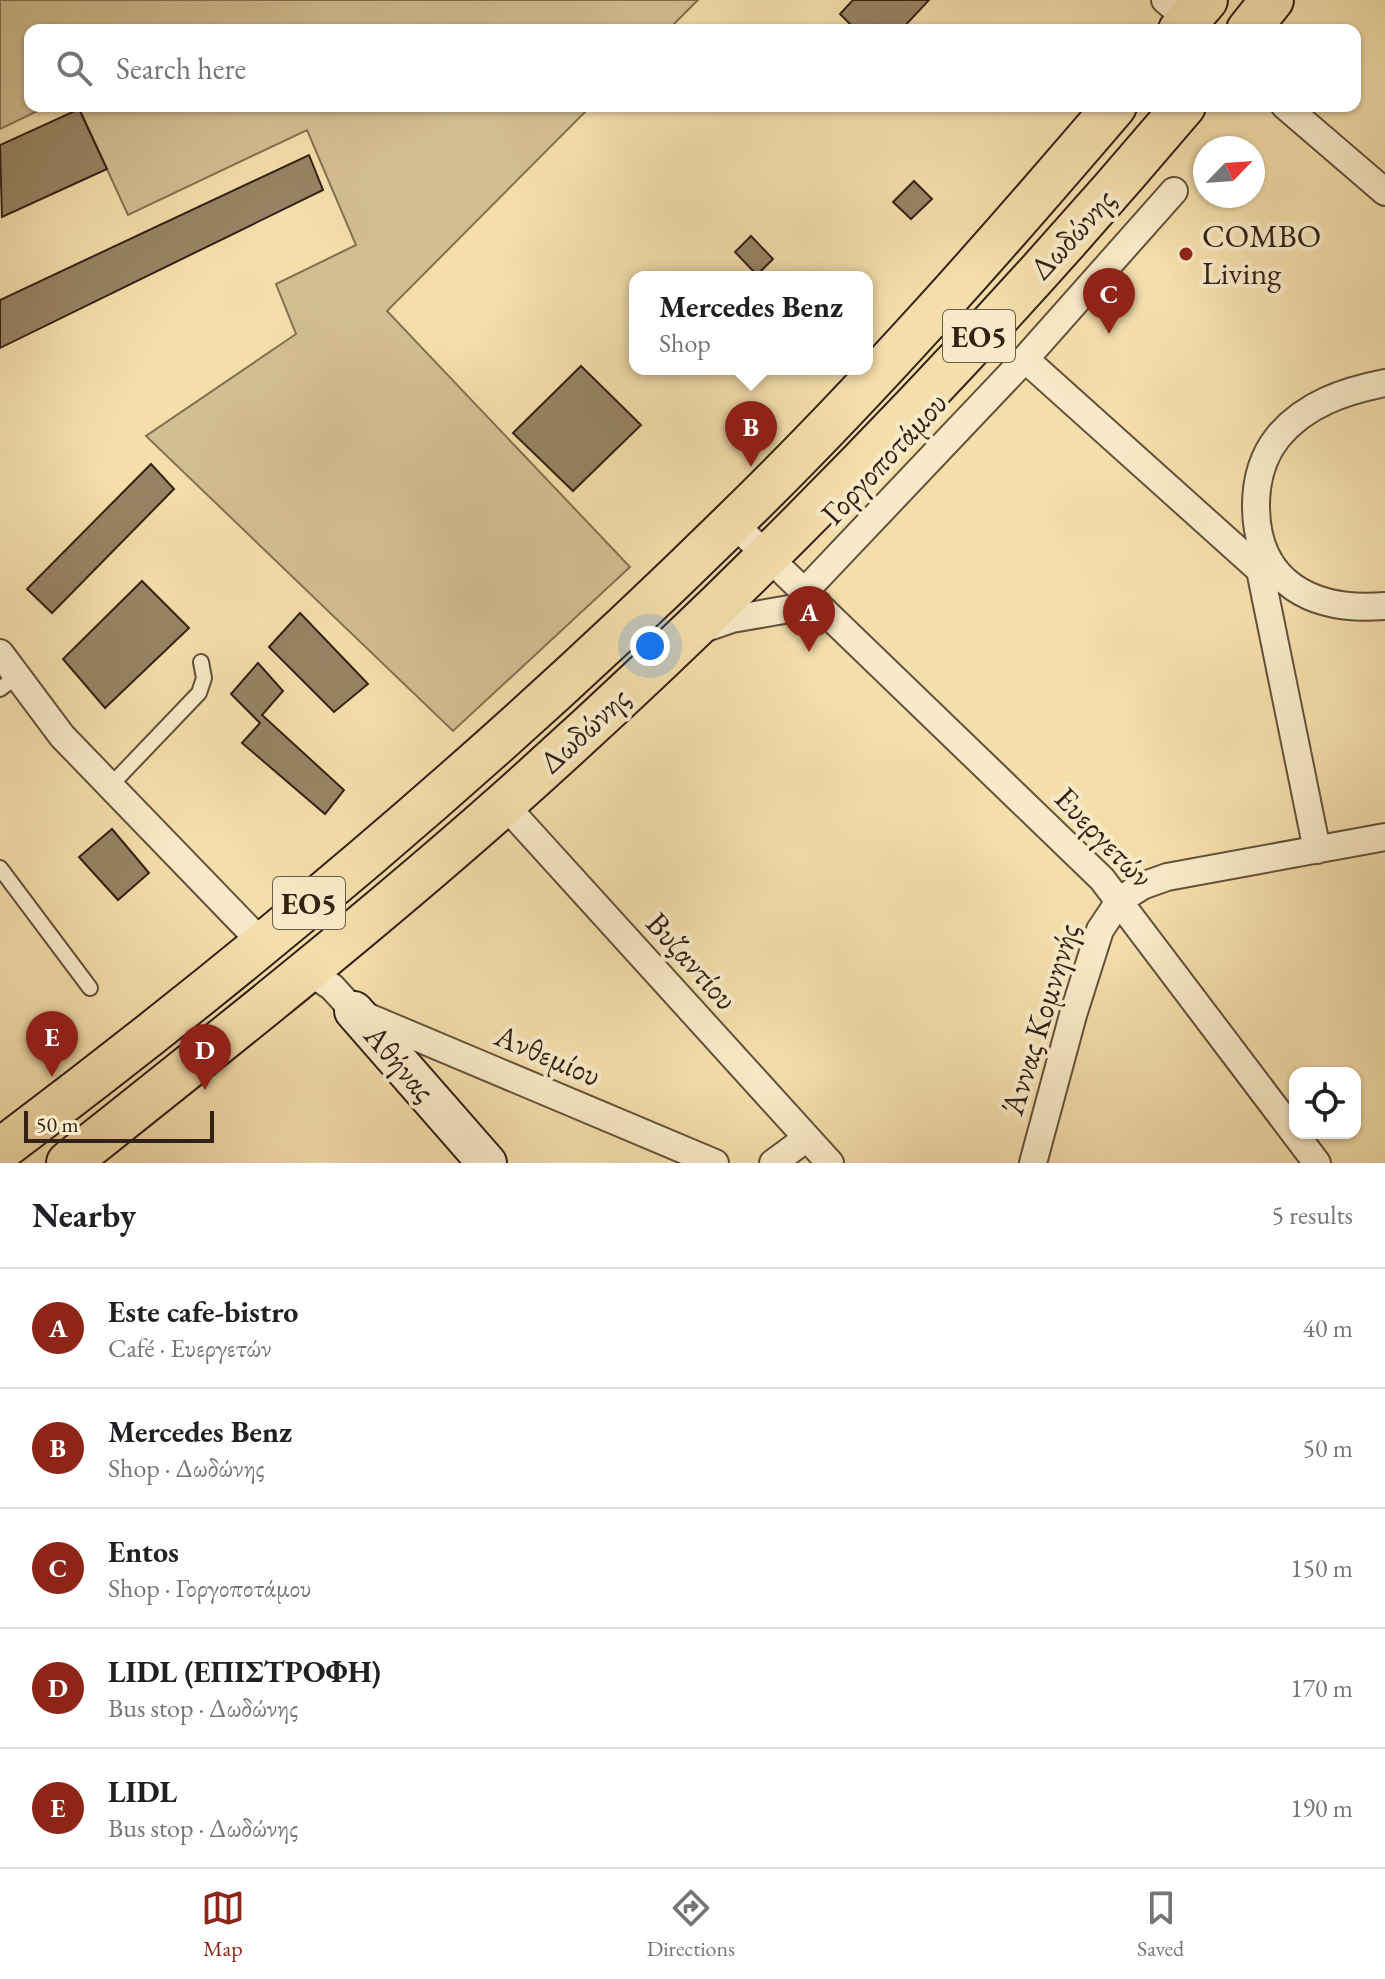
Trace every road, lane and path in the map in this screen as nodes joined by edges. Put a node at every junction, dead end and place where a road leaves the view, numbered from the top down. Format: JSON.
{"nodes":[{"id":1,"x":1272,"y":0,"type":"edge"},
{"id":2,"x":1253,"y":24,"type":"edge"},
{"id":3,"x":1110,"y":112,"type":"edge"},
{"id":4,"x":1179,"y":112,"type":"edge"},
{"id":5,"x":1292,"y":112,"type":"edge"},
{"id":6,"x":1174,"y":191,"type":"dead end"},
{"id":7,"x":1385,"y":192,"type":"edge"},
{"id":8,"x":1025,"y":359,"type":"junction"},
{"id":9,"x":1385,"y":383,"type":"edge"},
{"id":10,"x":740,"y":516,"type":"junction"},
{"id":11,"x":773,"y":550,"type":"junction"},
{"id":12,"x":1265,"y":567,"type":"junction"},
{"id":13,"x":811,"y":598,"type":"junction"},
{"id":14,"x":1385,"y":606,"type":"edge"},
{"id":15,"x":685,"y":635,"type":"junction"},
{"id":16,"x":0,"y":653,"type":"edge"},
{"id":17,"x":201,"y":662,"type":"dead end"},
{"id":18,"x":8,"y":683,"type":"edge"},
{"id":19,"x":110,"y":786,"type":"junction"},
{"id":20,"x":504,"y":804,"type":"junction"},
{"id":21,"x":1385,"y":837,"type":"edge"},
{"id":22,"x":1317,"y":850,"type":"junction"},
{"id":23,"x":0,"y":868,"type":"edge"},
{"id":24,"x":1120,"y":900,"type":"junction"},
{"id":25,"x":262,"y":943,"type":"junction"},
{"id":26,"x":307,"y":970,"type":"junction"},
{"id":27,"x":90,"y":988,"type":"dead end"},
{"id":28,"x":354,"y":1011,"type":"junction"},
{"id":29,"x":807,"y":1138,"type":"junction"},
{"id":30,"x":0,"y":1150,"type":"edge"},
{"id":31,"x":68,"y":1163,"type":"edge"},
{"id":32,"x":487,"y":1163,"type":"edge"},
{"id":33,"x":715,"y":1163,"type":"edge"},
{"id":34,"x":773,"y":1163,"type":"edge"},
{"id":35,"x":830,"y":1163,"type":"edge"},
{"id":36,"x":1033,"y":1163,"type":"edge"},
{"id":37,"x":1317,"y":1163,"type":"edge"}],
"edges":[{"from":1,"to":2,"type":"main road"},
{"from":3,"to":10,"type":"main road","name":"Δωδώνης","number":"ΕΟ5"},
{"from":4,"to":11,"type":"main road","name":"Δωδώνης","number":"ΕΟ5"},
{"from":5,"to":7,"type":"street"},
{"from":6,"to":8,"type":"street","name":"Γοργοποτάμου"},
{"from":8,"to":12,"type":"street"},
{"from":8,"to":13,"type":"street","name":"Γοργοποτάμου"},
{"from":9,"to":12,"type":"street"},
{"from":10,"to":11,"type":"street","name":"Ευεργετών"},
{"from":10,"to":25,"type":"main road","name":"Δωδώνης","number":"ΕΟ5"},
{"from":11,"to":13,"type":"street","name":"Ευεργετών"},
{"from":11,"to":15,"type":"main road","name":"Δωδώνης","number":"ΕΟ5"},
{"from":12,"to":14,"type":"street"},
{"from":12,"to":22,"type":"street"},
{"from":13,"to":15,"type":"street"},
{"from":13,"to":24,"type":"street","name":"Ευεργετών"},
{"from":15,"to":20,"type":"main road","name":"Δωδώνης","number":"ΕΟ5"},
{"from":16,"to":18,"type":"street"},
{"from":17,"to":19,"type":"lane"},
{"from":18,"to":19,"type":"street"},
{"from":19,"to":25,"type":"street"},
{"from":20,"to":26,"type":"main road","name":"Δωδώνης","number":"ΕΟ5"},
{"from":20,"to":29,"type":"street","name":"Βυζαντίου"},
{"from":21,"to":22,"type":"street"},
{"from":22,"to":24,"type":"street"},
{"from":23,"to":27,"type":"lane"},
{"from":24,"to":36,"type":"street","name":"Άννας Κομνηνής"},
{"from":24,"to":37,"type":"street","name":"Ευεργετών"},
{"from":25,"to":30,"type":"main road","name":"Δωδώνης","number":"ΕΟ5"},
{"from":26,"to":28,"type":"street","name":"Αθήνας"},
{"from":26,"to":31,"type":"main road","name":"Δωδώνης","number":"ΕΟ5"},
{"from":28,"to":32,"type":"street","name":"Αθήνας"},
{"from":28,"to":33,"type":"street","name":"Ανθεμίου"},
{"from":29,"to":34,"type":"street"},
{"from":29,"to":35,"type":"street","name":"Βυζαντίου"}]}
